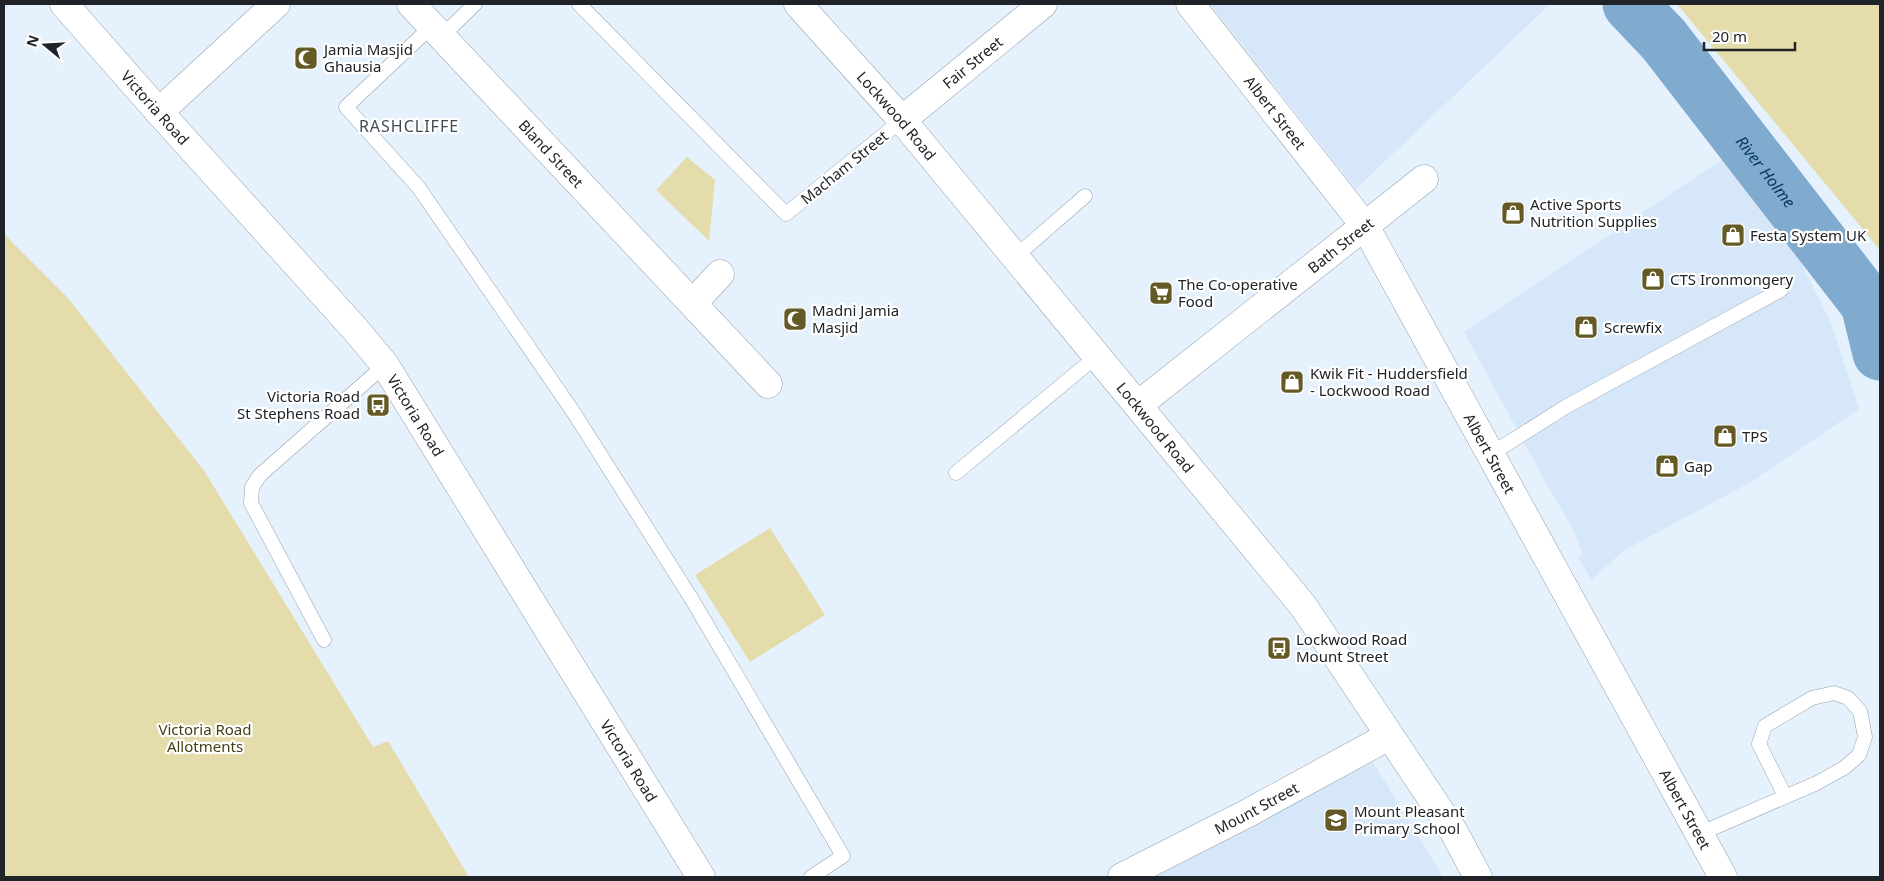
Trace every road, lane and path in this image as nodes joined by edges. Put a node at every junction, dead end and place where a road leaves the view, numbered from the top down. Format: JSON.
{"nodes":[{"id":1,"x":64,"y":4,"type":"edge"},
{"id":2,"x":276,"y":4,"type":"edge"},
{"id":3,"x":411,"y":4,"type":"edge"},
{"id":4,"x":475,"y":4,"type":"edge"},
{"id":5,"x":579,"y":4,"type":"edge"},
{"id":6,"x":798,"y":4,"type":"edge"},
{"id":7,"x":1043,"y":4,"type":"edge"},
{"id":8,"x":1190,"y":4,"type":"edge"},
{"id":9,"x":438,"y":30,"type":"junction"},
{"id":10,"x":159,"y":112,"type":"junction"},
{"id":11,"x":902,"y":120,"type":"junction"},
{"id":12,"x":1424,"y":179,"type":"dead end"},
{"id":13,"x":1086,"y":196,"type":"dead end"},
{"id":14,"x":1365,"y":226,"type":"junction"},
{"id":15,"x":1015,"y":257,"type":"junction"},
{"id":16,"x":720,"y":274,"type":"dead end"},
{"id":17,"x":1782,"y":290,"type":"dead end"},
{"id":18,"x":693,"y":303,"type":"junction"},
{"id":19,"x":1097,"y":356,"type":"junction"},
{"id":20,"x":385,"y":365,"type":"junction"},
{"id":21,"x":768,"y":384,"type":"dead end"},
{"id":22,"x":1138,"y":405,"type":"junction"},
{"id":23,"x":1491,"y":454,"type":"junction"},
{"id":24,"x":956,"y":473,"type":"dead end"},
{"id":25,"x":324,"y":640,"type":"dead end"},
{"id":26,"x":1389,"y":736,"type":"junction"},
{"id":27,"x":1786,"y":796,"type":"junction"},
{"id":28,"x":1699,"y":834,"type":"junction"},
{"id":29,"x":701,"y":877,"type":"edge"},
{"id":30,"x":811,"y":877,"type":"edge"},
{"id":31,"x":1122,"y":877,"type":"edge"},
{"id":32,"x":1478,"y":877,"type":"edge"},
{"id":33,"x":1723,"y":877,"type":"edge"}],
"edges":[{"from":1,"to":10,"type":"street","name":"Victoria Road"},
{"from":2,"to":10,"type":"street"},
{"from":3,"to":9,"type":"street","name":"Bland Street"},
{"from":4,"to":9,"type":"lane"},
{"from":5,"to":11,"type":"lane","name":"Macham Street"},
{"from":6,"to":11,"type":"street","name":"Lockwood Road"},
{"from":7,"to":11,"type":"street","name":"Fair Street"},
{"from":8,"to":14,"type":"street","name":"Albert Street"},
{"from":9,"to":18,"type":"street","name":"Bland Street"},
{"from":9,"to":30,"type":"lane"},
{"from":10,"to":20,"type":"street","name":"Victoria Road"},
{"from":11,"to":15,"type":"street","name":"Lockwood Road"},
{"from":12,"to":14,"type":"street","name":"Bath Street"},
{"from":13,"to":15,"type":"lane"},
{"from":14,"to":22,"type":"street","name":"Bath Street"},
{"from":14,"to":23,"type":"street","name":"Albert Street"},
{"from":15,"to":19,"type":"street","name":"Lockwood Road"},
{"from":16,"to":18,"type":"street"},
{"from":17,"to":23,"type":"lane"},
{"from":18,"to":21,"type":"street","name":"Bland Street"},
{"from":19,"to":22,"type":"street","name":"Lockwood Road"},
{"from":19,"to":24,"type":"lane"},
{"from":20,"to":25,"type":"lane"},
{"from":20,"to":29,"type":"street","name":"Victoria Road"},
{"from":22,"to":26,"type":"street","name":"Lockwood Road"},
{"from":23,"to":28,"type":"street","name":"Albert Street"},
{"from":26,"to":31,"type":"street","name":"Mount Street"},
{"from":26,"to":32,"type":"street","name":"Lockwood Road"},
{"from":27,"to":27,"type":"lane"},
{"from":27,"to":28,"type":"lane"},
{"from":28,"to":33,"type":"street","name":"Albert Street"}]}
